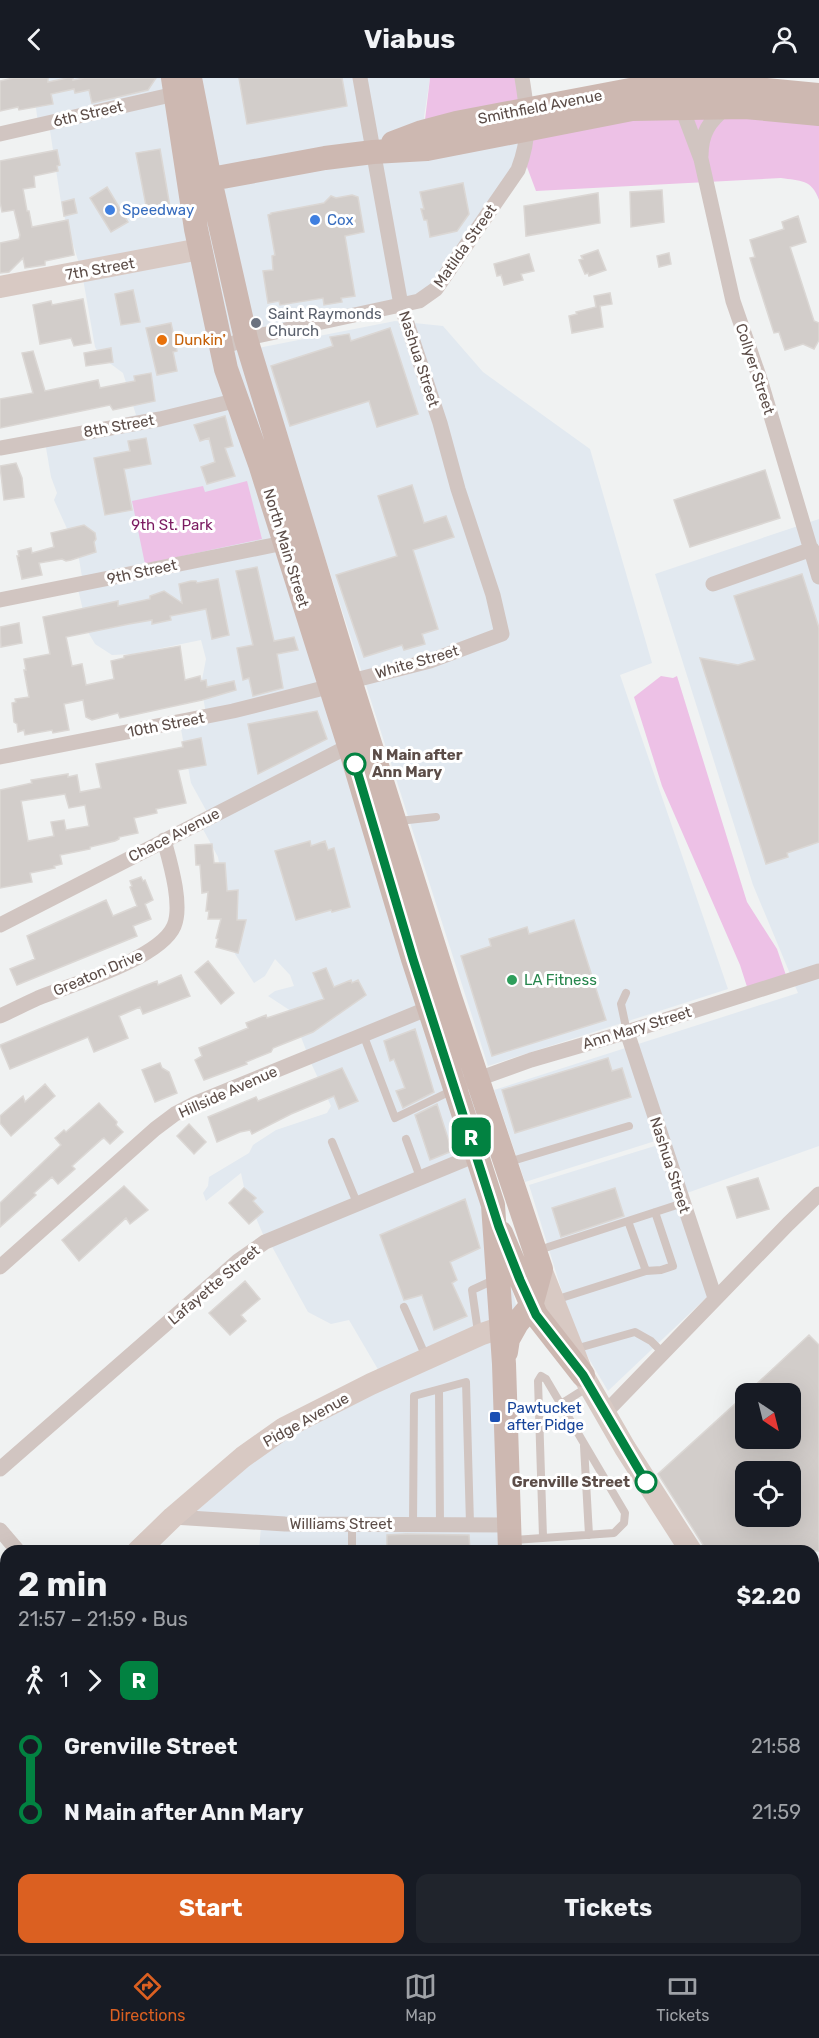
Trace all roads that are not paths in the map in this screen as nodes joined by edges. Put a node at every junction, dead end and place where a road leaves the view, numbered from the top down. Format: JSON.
{"nodes":[{"id":1,"x":360,"y":78,"type":"edge"},
{"id":2,"x":522,"y":78,"type":"edge"},
{"id":3,"x":180,"y":83,"type":"edge"},
{"id":4,"x":819,"y":95,"type":"edge"},
{"id":5,"x":678,"y":99,"type":"junction"},
{"id":6,"x":726,"y":108,"type":"junction"},
{"id":7,"x":819,"y":114,"type":"edge"},
{"id":8,"x":0,"y":134,"type":"edge"},
{"id":9,"x":373,"y":152,"type":"junction"},
{"id":10,"x":701,"y":159,"type":"junction"},
{"id":11,"x":199,"y":181,"type":"junction"},
{"id":12,"x":200,"y":249,"type":"junction"},
{"id":13,"x":0,"y":287,"type":"edge"},
{"id":14,"x":400,"y":304,"type":"junction"},
{"id":15,"x":246,"y":339,"type":"junction"},
{"id":16,"x":221,"y":347,"type":"junction"},
{"id":17,"x":238,"y":400,"type":"junction"},
{"id":18,"x":0,"y":448,"type":"edge"},
{"id":19,"x":284,"y":543,"type":"junction"},
{"id":20,"x":812,"y":549,"type":"junction"},
{"id":21,"x":819,"y":577,"type":"edge"},
{"id":22,"x":713,"y":584,"type":"dead end"},
{"id":23,"x":0,"y":600,"type":"edge"},
{"id":24,"x":502,"y":634,"type":"joint"},
{"id":25,"x":340,"y":684,"type":"junction"},
{"id":26,"x":349,"y":746,"type":"junction"},
{"id":27,"x":0,"y":757,"type":"edge"},
{"id":28,"x":436,"y":817,"type":"dead end"},
{"id":29,"x":395,"y":821,"type":"junction"},
{"id":30,"x":164,"y":840,"type":"junction"},
{"id":31,"x":0,"y":925,"type":"edge"},
{"id":32,"x":819,"y":971,"type":"edge"},
{"id":33,"x":627,"y":993,"type":"dead end"},
{"id":34,"x":436,"y":1005,"type":"junction"},
{"id":35,"x":0,"y":1016,"type":"edge"},
{"id":36,"x":627,"y":1032,"type":"junction"},
{"id":37,"x":363,"y":1034,"type":"junction"},
{"id":38,"x":466,"y":1084,"type":"junction"},
{"id":39,"x":629,"y":1126,"type":"dead end"},
{"id":40,"x":406,"y":1139,"type":"dead end"},
{"id":41,"x":332,"y":1143,"type":"dead end"},
{"id":42,"x":493,"y":1155,"type":"junction"},
{"id":43,"x":420,"y":1177,"type":"junction"},
{"id":44,"x":819,"y":1194,"type":"edge"},
{"id":45,"x":357,"y":1203,"type":"junction"},
{"id":46,"x":682,"y":1203,"type":"junction"},
{"id":47,"x":493,"y":1205,"type":"junction"},
{"id":48,"x":655,"y":1212,"type":"junction"},
{"id":49,"x":628,"y":1221,"type":"junction"},
{"id":50,"x":538,"y":1260,"type":"junction"},
{"id":51,"x":0,"y":1267,"type":"edge"},
{"id":52,"x":646,"y":1271,"type":"junction"},
{"id":53,"x":715,"y":1298,"type":"junction"},
{"id":54,"x":542,"y":1304,"type":"junction"},
{"id":55,"x":405,"y":1307,"type":"dead end"},
{"id":56,"x":489,"y":1332,"type":"junction"},
{"id":57,"x":574,"y":1349,"type":"junction"},
{"id":58,"x":663,"y":1353,"type":"junction"},
{"id":59,"x":427,"y":1359,"type":"junction"},
{"id":60,"x":504,"y":1364,"type":"junction"},
{"id":61,"x":586,"y":1381,"type":"junction"},
{"id":62,"x":439,"y":1389,"type":"junction"},
{"id":63,"x":561,"y":1404,"type":"junction"},
{"id":64,"x":605,"y":1413,"type":"junction"},
{"id":65,"x":584,"y":1443,"type":"junction"},
{"id":66,"x":0,"y":1469,"type":"edge"},
{"id":67,"x":173,"y":1517,"type":"junction"},
{"id":68,"x":352,"y":1524,"type":"junction"},
{"id":69,"x":413,"y":1524,"type":"junction"},
{"id":70,"x":440,"y":1524,"type":"junction"},
{"id":71,"x":470,"y":1524,"type":"junction"},
{"id":72,"x":0,"y":1530,"type":"edge"},
{"id":73,"x":589,"y":1535,"type":"junction"},
{"id":74,"x":543,"y":1537,"type":"junction"},
{"id":75,"x":510,"y":1539,"type":"edge"},
{"id":76,"x":13,"y":1545,"type":"edge"},
{"id":77,"x":144,"y":1545,"type":"edge"},
{"id":78,"x":352,"y":1545,"type":"edge"},
{"id":79,"x":686,"y":1545,"type":"edge"}],
"edges":[{"from":1,"to":9,"type":"street","name":"Nashua Street"},
{"from":2,"to":14,"type":"street","name":"Matilda Street"},
{"from":3,"to":8,"type":"street","name":"6th Street"},
{"from":3,"to":11,"type":"main road","name":"North Main Street"},
{"from":4,"to":5,"type":"main road","name":"Smithfield Avenue"},
{"from":5,"to":6,"type":"main road","name":"Smithfield Avenue"},
{"from":5,"to":9,"type":"main road","name":"Smithfield Avenue"},
{"from":5,"to":10,"type":"street","name":"Collyer Street"},
{"from":6,"to":7,"type":"main road","name":"Smithfield Avenue"},
{"from":6,"to":10,"type":"street","name":"Collyer Street"},
{"from":9,"to":11,"type":"main road","name":"Smithfield Avenue"},
{"from":9,"to":14,"type":"street","name":"Nashua Street"},
{"from":10,"to":20,"type":"street","name":"Collyer Street"},
{"from":11,"to":12,"type":"main road","name":"North Main Street"},
{"from":11,"to":15,"type":"main road","name":"North Main Street"},
{"from":12,"to":13,"type":"street","name":"7th Street"},
{"from":12,"to":16,"type":"main road","name":"North Main Street"},
{"from":14,"to":15,"type":"street","name":"Matilda Street"},
{"from":14,"to":24,"type":"street","name":"Nashua Street"},
{"from":15,"to":16,"type":"street","name":"Matilda Street"},
{"from":15,"to":25,"type":"main road","name":"North Main Street"},
{"from":16,"to":17,"type":"main road","name":"North Main Street"},
{"from":17,"to":18,"type":"street","name":"8th Street"},
{"from":17,"to":19,"type":"main road","name":"North Main Street"},
{"from":19,"to":23,"type":"street","name":"9th Street"},
{"from":19,"to":25,"type":"main road","name":"North Main Street"},
{"from":20,"to":21,"type":"street","name":"Collyer Street"},
{"from":20,"to":22,"type":"street"},
{"from":24,"to":25,"type":"street","name":"White Street"},
{"from":25,"to":26,"type":"main road","name":"North Main Street"},
{"from":25,"to":27,"type":"street","name":"10th Street"},
{"from":25,"to":29,"type":"main road","name":"North Main Street"},
{"from":26,"to":30,"type":"street","name":"Chace Avenue"},
{"from":26,"to":34,"type":"main road","name":"North Main Street"},
{"from":28,"to":29,"type":"lane"},
{"from":29,"to":34,"type":"main road","name":"North Main Street"},
{"from":30,"to":31,"type":"street","name":"Chace Avenue"},
{"from":30,"to":35,"type":"street","name":"Greaton Drive"},
{"from":32,"to":36,"type":"street","name":"Ann Mary Street"},
{"from":33,"to":36,"type":"lane"},
{"from":34,"to":37,"type":"street","name":"Hillside Avenue"},
{"from":34,"to":38,"type":"main road"},
{"from":36,"to":38,"type":"street","name":"Ann Mary Street"},
{"from":36,"to":46,"type":"street","name":"Nashua Street"},
{"from":37,"to":38,"type":"lane"},
{"from":37,"to":51,"type":"street","name":"Hillside Avenue"},
{"from":38,"to":42,"type":"main road"},
{"from":39,"to":42,"type":"lane"},
{"from":40,"to":43,"type":"lane"},
{"from":41,"to":45,"type":"lane"},
{"from":42,"to":43,"type":"street","name":"Lafayette Street"},
{"from":42,"to":47,"type":"main road"},
{"from":42,"to":50,"type":"main road"},
{"from":43,"to":45,"type":"street","name":"Lafayette Street"},
{"from":44,"to":53,"type":"street"},
{"from":45,"to":66,"type":"street","name":"Lafayette Street"},
{"from":46,"to":48,"type":"lane"},
{"from":46,"to":53,"type":"street","name":"Nashua Street"},
{"from":47,"to":54,"type":"main road"},
{"from":47,"to":56,"type":"main road"},
{"from":48,"to":49,"type":"lane"},
{"from":48,"to":52,"type":"lane"},
{"from":49,"to":50,"type":"lane"},
{"from":49,"to":52,"type":"lane"},
{"from":50,"to":54,"type":"main road"},
{"from":52,"to":54,"type":"lane"},
{"from":53,"to":58,"type":"street"},
{"from":54,"to":57,"type":"street"},
{"from":54,"to":60,"type":"main road"},
{"from":54,"to":61,"type":"main road"},
{"from":55,"to":59,"type":"lane"},
{"from":56,"to":59,"type":"street","name":"Pidge Avenue"},
{"from":56,"to":60,"type":"main road"},
{"from":57,"to":58,"type":"lane"},
{"from":57,"to":61,"type":"street"},
{"from":58,"to":64,"type":"street"},
{"from":59,"to":67,"type":"street","name":"Pidge Avenue"},
{"from":60,"to":75,"type":"main road"},
{"from":61,"to":63,"type":"lane"},
{"from":61,"to":64,"type":"street"},
{"from":62,"to":69,"type":"lane"},
{"from":62,"to":70,"type":"lane"},
{"from":62,"to":71,"type":"lane"},
{"from":63,"to":65,"type":"lane"},
{"from":63,"to":74,"type":"lane"},
{"from":64,"to":79,"type":"street"},
{"from":65,"to":73,"type":"lane"},
{"from":65,"to":73,"type":"lane"},
{"from":67,"to":68,"type":"street","name":"Williams Street"},
{"from":67,"to":77,"type":"street","name":"Pidge Avenue"},
{"from":68,"to":69,"type":"street","name":"Williams Street"},
{"from":68,"to":78,"type":"lane"},
{"from":69,"to":70,"type":"street","name":"Williams Street"},
{"from":70,"to":71,"type":"street","name":"Williams Street"},
{"from":71,"to":75,"type":"street","name":"Williams Street"},
{"from":72,"to":76,"type":"street"},
{"from":73,"to":74,"type":"lane"},
{"from":74,"to":75,"type":"lane"}]}
